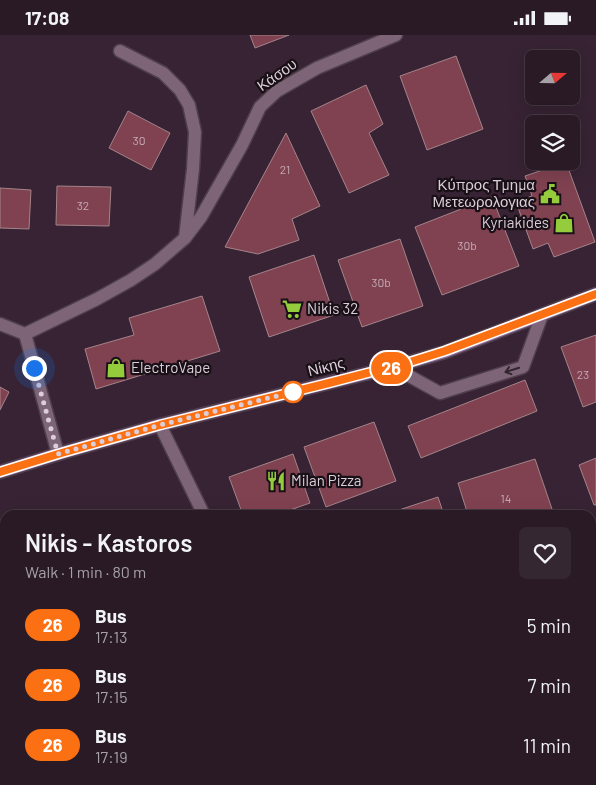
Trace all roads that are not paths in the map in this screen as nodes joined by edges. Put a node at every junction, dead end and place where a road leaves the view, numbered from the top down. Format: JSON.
{"nodes":[{"id":1,"x":396,"y":35,"type":"edge"},
{"id":2,"x":378,"y":38,"type":"edge"},
{"id":3,"x":120,"y":51,"type":"dead end"},
{"id":4,"x":185,"y":238,"type":"junction"},
{"id":5,"x":596,"y":294,"type":"edge"},
{"id":6,"x":542,"y":315,"type":"junction"},
{"id":7,"x":0,"y":324,"type":"edge"},
{"id":8,"x":25,"y":334,"type":"junction"},
{"id":9,"x":393,"y":367,"type":"junction"},
{"id":10,"x":160,"y":425,"type":"junction"},
{"id":11,"x":58,"y":454,"type":"junction"},
{"id":12,"x":0,"y":472,"type":"edge"},
{"id":13,"x":202,"y":510,"type":"edge"}],
"edges":[{"from":1,"to":2,"type":"street","name":"Κάσου"},
{"from":2,"to":4,"type":"street","name":"Κάσου"},
{"from":3,"to":4,"type":"street"},
{"from":4,"to":8,"type":"street","name":"Κάσου"},
{"from":5,"to":6,"type":"main road","name":"Νίκης"},
{"from":6,"to":9,"type":"main road","name":"Νίκης"},
{"from":6,"to":9,"type":"street","one_way":true},
{"from":7,"to":8,"type":"street"},
{"from":8,"to":11,"type":"street"},
{"from":9,"to":10,"type":"main road","name":"Νίκης"},
{"from":10,"to":11,"type":"main road","name":"Νίκης"},
{"from":10,"to":13,"type":"street"},
{"from":11,"to":12,"type":"main road","name":"Νίκης"}]}
